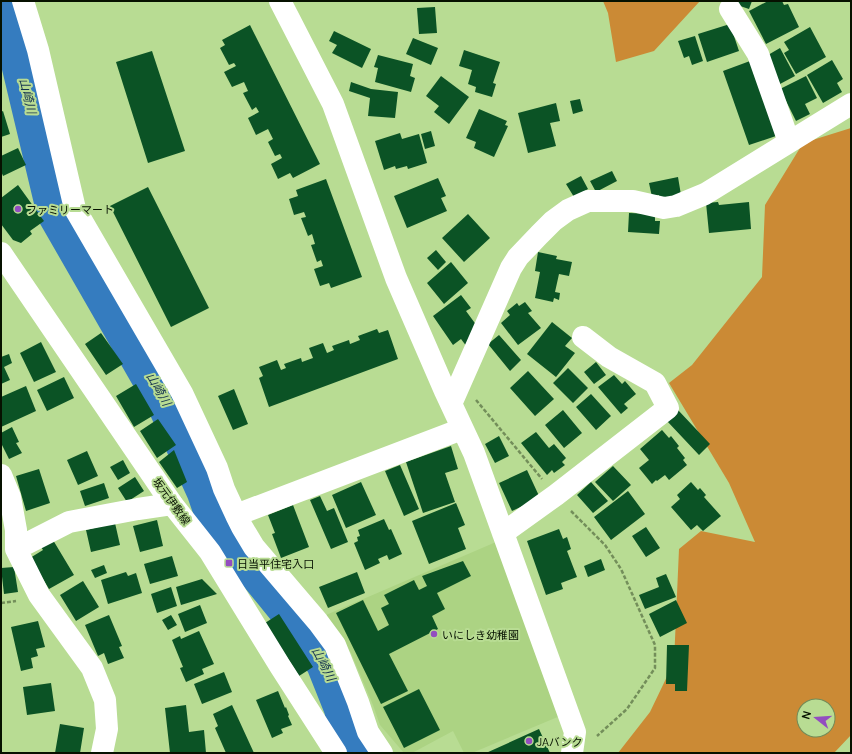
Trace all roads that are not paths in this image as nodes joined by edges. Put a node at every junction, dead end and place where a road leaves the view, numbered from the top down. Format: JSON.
{"nodes":[{"id":1,"x":22,"y":1,"type":"edge"},
{"id":2,"x":280,"y":1,"type":"edge"},
{"id":3,"x":730,"y":9,"type":"dead end"},
{"id":4,"x":851,"y":104,"type":"edge"},
{"id":5,"x":789,"y":142,"type":"junction"},
{"id":6,"x":1,"y":253,"type":"edge"},
{"id":7,"x":584,"y":337,"type":"dead end"},
{"id":8,"x":451,"y":404,"type":"junction"},
{"id":9,"x":462,"y":429,"type":"junction"},
{"id":10,"x":1,"y":474,"type":"edge"},
{"id":11,"x":172,"y":504,"type":"junction"},
{"id":12,"x":236,"y":515,"type":"junction"},
{"id":13,"x":503,"y":533,"type":"junction"},
{"id":14,"x":16,"y":549,"type":"junction"},
{"id":15,"x":102,"y":753,"type":"edge"},
{"id":16,"x":336,"y":753,"type":"edge"},
{"id":17,"x":382,"y":753,"type":"edge"},
{"id":18,"x":572,"y":753,"type":"edge"}],
"edges":[{"from":1,"to":12,"type":"street"},
{"from":2,"to":8,"type":"street"},
{"from":3,"to":5,"type":"street"},
{"from":4,"to":5,"type":"street"},
{"from":5,"to":8,"type":"street"},
{"from":6,"to":11,"type":"street","name":"坂元伊敷線"},
{"from":7,"to":13,"type":"street"},
{"from":8,"to":9,"type":"street"},
{"from":9,"to":12,"type":"street"},
{"from":9,"to":13,"type":"street"},
{"from":10,"to":14,"type":"street"},
{"from":11,"to":14,"type":"street"},
{"from":11,"to":16,"type":"street","name":"坂元伊敷線"},
{"from":12,"to":17,"type":"street"},
{"from":13,"to":18,"type":"street"},
{"from":14,"to":15,"type":"street"}]}
